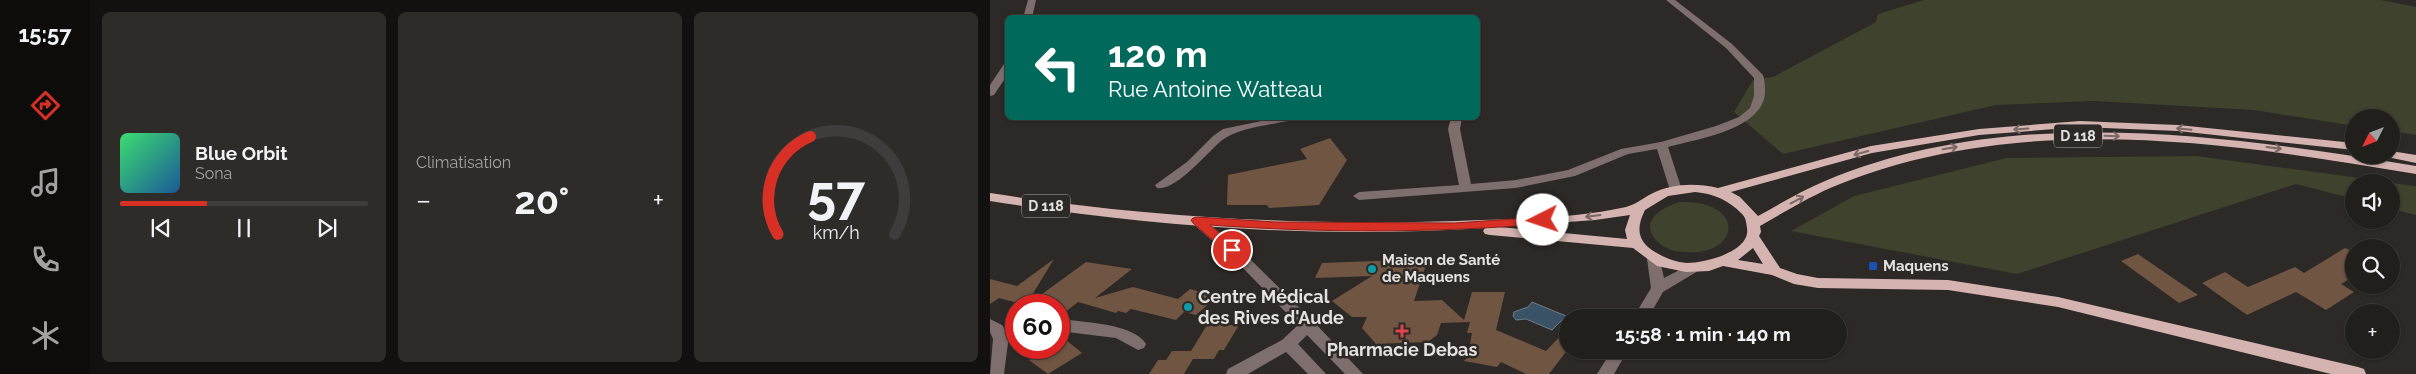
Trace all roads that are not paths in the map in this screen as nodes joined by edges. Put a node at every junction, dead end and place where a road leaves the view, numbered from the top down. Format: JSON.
{"nodes":[{"id":1,"x":1032,"y":0,"type":"edge"},
{"id":2,"x":1670,"y":0,"type":"edge"},
{"id":3,"x":1028,"y":15,"type":"edge"},
{"id":4,"x":1005,"y":71,"type":"edge"},
{"id":5,"x":990,"y":94,"type":"edge"},
{"id":6,"x":1279,"y":120,"type":"edge"},
{"id":7,"x":1456,"y":120,"type":"edge"},
{"id":8,"x":1662,"y":145,"type":"junction"},
{"id":9,"x":2345,"y":146,"type":"edge"},
{"id":10,"x":2400,"y":156,"type":"edge"},
{"id":11,"x":2416,"y":159,"type":"edge"},
{"id":12,"x":2416,"y":170,"type":"edge"},
{"id":13,"x":1161,"y":185,"type":"dead end"},
{"id":14,"x":1466,"y":188,"type":"junction"},
{"id":15,"x":1676,"y":190,"type":"junction"},
{"id":16,"x":1718,"y":192,"type":"junction"},
{"id":17,"x":1359,"y":196,"type":"dead end"},
{"id":18,"x":990,"y":197,"type":"edge"},
{"id":19,"x":1640,"y":207,"type":"junction"},
{"id":20,"x":1197,"y":220,"type":"junction"},
{"id":21,"x":1455,"y":227,"type":"junction"},
{"id":22,"x":1753,"y":231,"type":"junction"},
{"id":23,"x":1635,"y":244,"type":"junction"},
{"id":24,"x":1654,"y":259,"type":"junction"},
{"id":25,"x":1725,"y":262,"type":"junction"},
{"id":26,"x":1693,"y":268,"type":"junction"},
{"id":27,"x":1775,"y":271,"type":"junction"},
{"id":28,"x":1658,"y":288,"type":"junction"},
{"id":29,"x":1645,"y":309,"type":"edge"},
{"id":30,"x":990,"y":325,"type":"edge"},
{"id":31,"x":1308,"y":325,"type":"junction"},
{"id":32,"x":1070,"y":326,"type":"edge"},
{"id":33,"x":1005,"y":334,"type":"edge"},
{"id":34,"x":1138,"y":344,"type":"dead end"},
{"id":35,"x":1288,"y":344,"type":"junction"},
{"id":36,"x":1005,"y":348,"type":"edge"},
{"id":37,"x":1614,"y":359,"type":"edge"},
{"id":38,"x":996,"y":374,"type":"edge"},
{"id":39,"x":1234,"y":374,"type":"edge"},
{"id":40,"x":1318,"y":374,"type":"edge"},
{"id":41,"x":1355,"y":374,"type":"edge"},
{"id":42,"x":1605,"y":374,"type":"edge"},
{"id":43,"x":2358,"y":374,"type":"edge"}],
"edges":[{"from":1,"to":3,"type":"street"},
{"from":2,"to":8,"type":"street"},
{"from":4,"to":5,"type":"street"},
{"from":6,"to":13,"type":"street"},
{"from":7,"to":14,"type":"street"},
{"from":8,"to":14,"type":"street"},
{"from":8,"to":15,"type":"street"},
{"from":9,"to":16,"type":"main road","number":"D 118","one_way":true},
{"from":10,"to":11,"type":"main road"},
{"from":22,"to":12,"type":"main road","number":"D 118","one_way":true},
{"from":14,"to":17,"type":"street"},
{"from":15,"to":16,"type":"main road"},
{"from":15,"to":19,"type":"main road"},
{"from":16,"to":22,"type":"main road"},
{"from":18,"to":20,"type":"main road","number":"D 118"},
{"from":19,"to":21,"type":"main road","number":"D 118","one_way":true},
{"from":19,"to":23,"type":"main road"},
{"from":20,"to":21,"type":"main road","number":"D 118"},
{"from":20,"to":31,"type":"street"},
{"from":21,"to":23,"type":"main road","number":"D 118"},
{"from":22,"to":25,"type":"main road"},
{"from":22,"to":27,"type":"main road"},
{"from":23,"to":24,"type":"main road"},
{"from":24,"to":26,"type":"main road"},
{"from":24,"to":28,"type":"street"},
{"from":25,"to":26,"type":"main road"},
{"from":25,"to":27,"type":"main road"},
{"from":26,"to":28,"type":"street"},
{"from":27,"to":43,"type":"main road"},
{"from":28,"to":29,"type":"street"},
{"from":30,"to":33,"type":"street"},
{"from":31,"to":35,"type":"street"},
{"from":31,"to":41,"type":"street"},
{"from":32,"to":34,"type":"street"},
{"from":35,"to":39,"type":"street"},
{"from":35,"to":40,"type":"street"},
{"from":36,"to":38,"type":"street"},
{"from":37,"to":42,"type":"street"}]}
